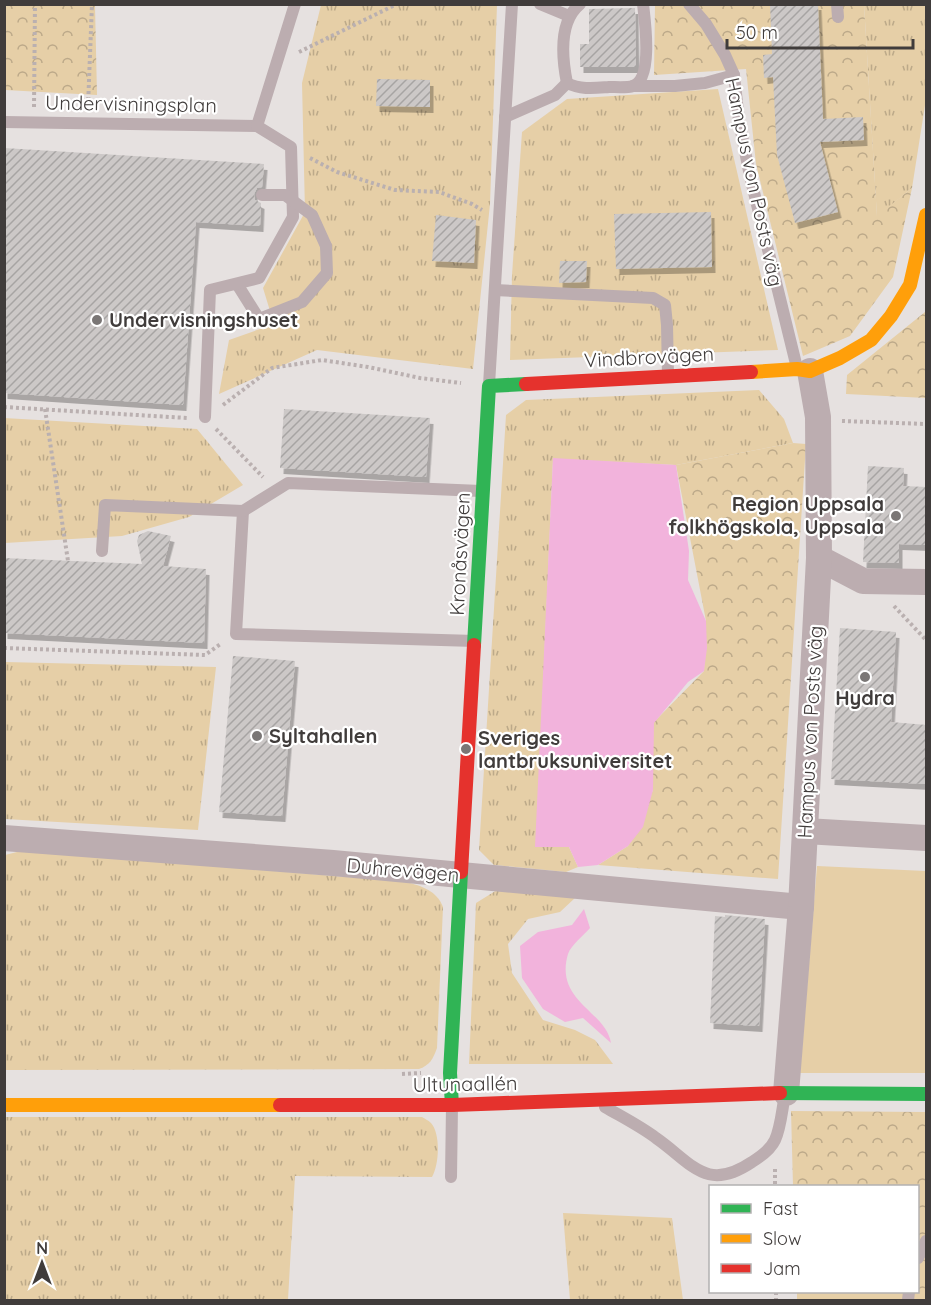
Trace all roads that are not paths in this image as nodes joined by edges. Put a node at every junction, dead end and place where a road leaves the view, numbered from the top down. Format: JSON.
{"nodes":[{"id":1,"x":295,"y":4,"type":"edge"},
{"id":2,"x":512,"y":4,"type":"edge"},
{"id":3,"x":540,"y":4,"type":"edge"},
{"id":4,"x":580,"y":4,"type":"edge"},
{"id":5,"x":643,"y":4,"type":"edge"},
{"id":6,"x":689,"y":4,"type":"edge"},
{"id":7,"x":569,"y":16,"type":"junction"},
{"id":8,"x":734,"y":75,"type":"junction"},
{"id":9,"x":567,"y":83,"type":"junction"},
{"id":10,"x":633,"y":86,"type":"junction"},
{"id":11,"x":505,"y":117,"type":"junction"},
{"id":12,"x":4,"y":122,"type":"edge"},
{"id":13,"x":257,"y":126,"type":"junction"},
{"id":14,"x":262,"y":195,"type":"dead end"},
{"id":15,"x":927,"y":215,"type":"edge"},
{"id":16,"x":237,"y":284,"type":"junction"},
{"id":17,"x":495,"y":290,"type":"junction"},
{"id":18,"x":804,"y":370,"type":"junction"},
{"id":19,"x":668,"y":376,"type":"junction"},
{"id":20,"x":489,"y":386,"type":"junction"},
{"id":21,"x":205,"y":417,"type":"road end"},
{"id":22,"x":483,"y":491,"type":"junction"},
{"id":23,"x":243,"y":511,"type":"junction"},
{"id":24,"x":102,"y":551,"type":"dead end"},
{"id":25,"x":819,"y":558,"type":"junction"},
{"id":26,"x":927,"y":582,"type":"edge"},
{"id":27,"x":475,"y":641,"type":"junction"},
{"id":28,"x":806,"y":831,"type":"junction"},
{"id":29,"x":4,"y":838,"type":"edge"},
{"id":30,"x":927,"y":838,"type":"edge"},
{"id":31,"x":462,"y":876,"type":"junction"},
{"id":32,"x":801,"y":907,"type":"junction"},
{"id":33,"x":786,"y":1093,"type":"junction"},
{"id":34,"x":927,"y":1094,"type":"edge"},
{"id":35,"x":591,"y":1099,"type":"junction"},
{"id":36,"x":4,"y":1105,"type":"edge"},
{"id":37,"x":452,"y":1105,"type":"junction"},
{"id":38,"x":451,"y":1177,"type":"dead end"},
{"id":39,"x":927,"y":1241,"type":"edge"},
{"id":40,"x":919,"y":1256,"type":"edge"}],
"edges":[{"from":1,"to":13,"type":"lane"},
{"from":2,"to":11,"type":"lane","name":"Kronåsvägen"},
{"from":3,"to":7,"type":"lane"},
{"from":4,"to":7,"type":"lane"},
{"from":5,"to":10,"type":"lane"},
{"from":6,"to":8,"type":"lane","name":"Hampus von Posts väg"},
{"from":7,"to":9,"type":"lane"},
{"from":8,"to":10,"type":"lane"},
{"from":8,"to":18,"type":"lane","name":"Hampus von Posts väg"},
{"from":9,"to":10,"type":"lane"},
{"from":9,"to":11,"type":"lane"},
{"from":11,"to":17,"type":"lane","name":"Kronåsvägen"},
{"from":12,"to":13,"type":"lane","name":"Undervisningsplan"},
{"from":13,"to":16,"type":"lane"},
{"from":14,"to":16,"type":"lane","bridge":true},
{"from":15,"to":18,"type":"street","name":"Vindbrovägen"},
{"from":16,"to":21,"type":"lane"},
{"from":17,"to":19,"type":"lane"},
{"from":17,"to":20,"type":"lane","name":"Kronåsvägen"},
{"from":18,"to":19,"type":"street","name":"Vindbrovägen"},
{"from":18,"to":25,"type":"street","name":"Hampus von Posts väg"},
{"from":19,"to":20,"type":"street","name":"Vindbrovägen"},
{"from":20,"to":22,"type":"street","name":"Kronåsvägen"},
{"from":22,"to":23,"type":"lane"},
{"from":22,"to":27,"type":"street","name":"Kronåsvägen"},
{"from":23,"to":24,"type":"lane"},
{"from":23,"to":27,"type":"lane"},
{"from":25,"to":26,"type":"street"},
{"from":25,"to":28,"type":"street","name":"Hampus von Posts väg"},
{"from":27,"to":31,"type":"street","name":"Kronåsvägen"},
{"from":28,"to":30,"type":"street"},
{"from":28,"to":32,"type":"street","name":"Hampus von Posts väg"},
{"from":29,"to":31,"type":"street","name":"Duhrevägen"},
{"from":31,"to":32,"type":"street","name":"Duhrevägen"},
{"from":31,"to":37,"type":"street","name":"Kronåsvägen"},
{"from":32,"to":33,"type":"street","name":"Hampus von Posts väg"},
{"from":33,"to":34,"type":"street","name":"Ultunaallén"},
{"from":33,"to":35,"type":"street","name":"Ultunaallén"},
{"from":33,"to":35,"type":"lane"},
{"from":35,"to":37,"type":"street","name":"Ultunaallén"},
{"from":36,"to":37,"type":"street","name":"Ultunaallén"},
{"from":37,"to":38,"type":"lane"},
{"from":39,"to":40,"type":"lane"}]}
